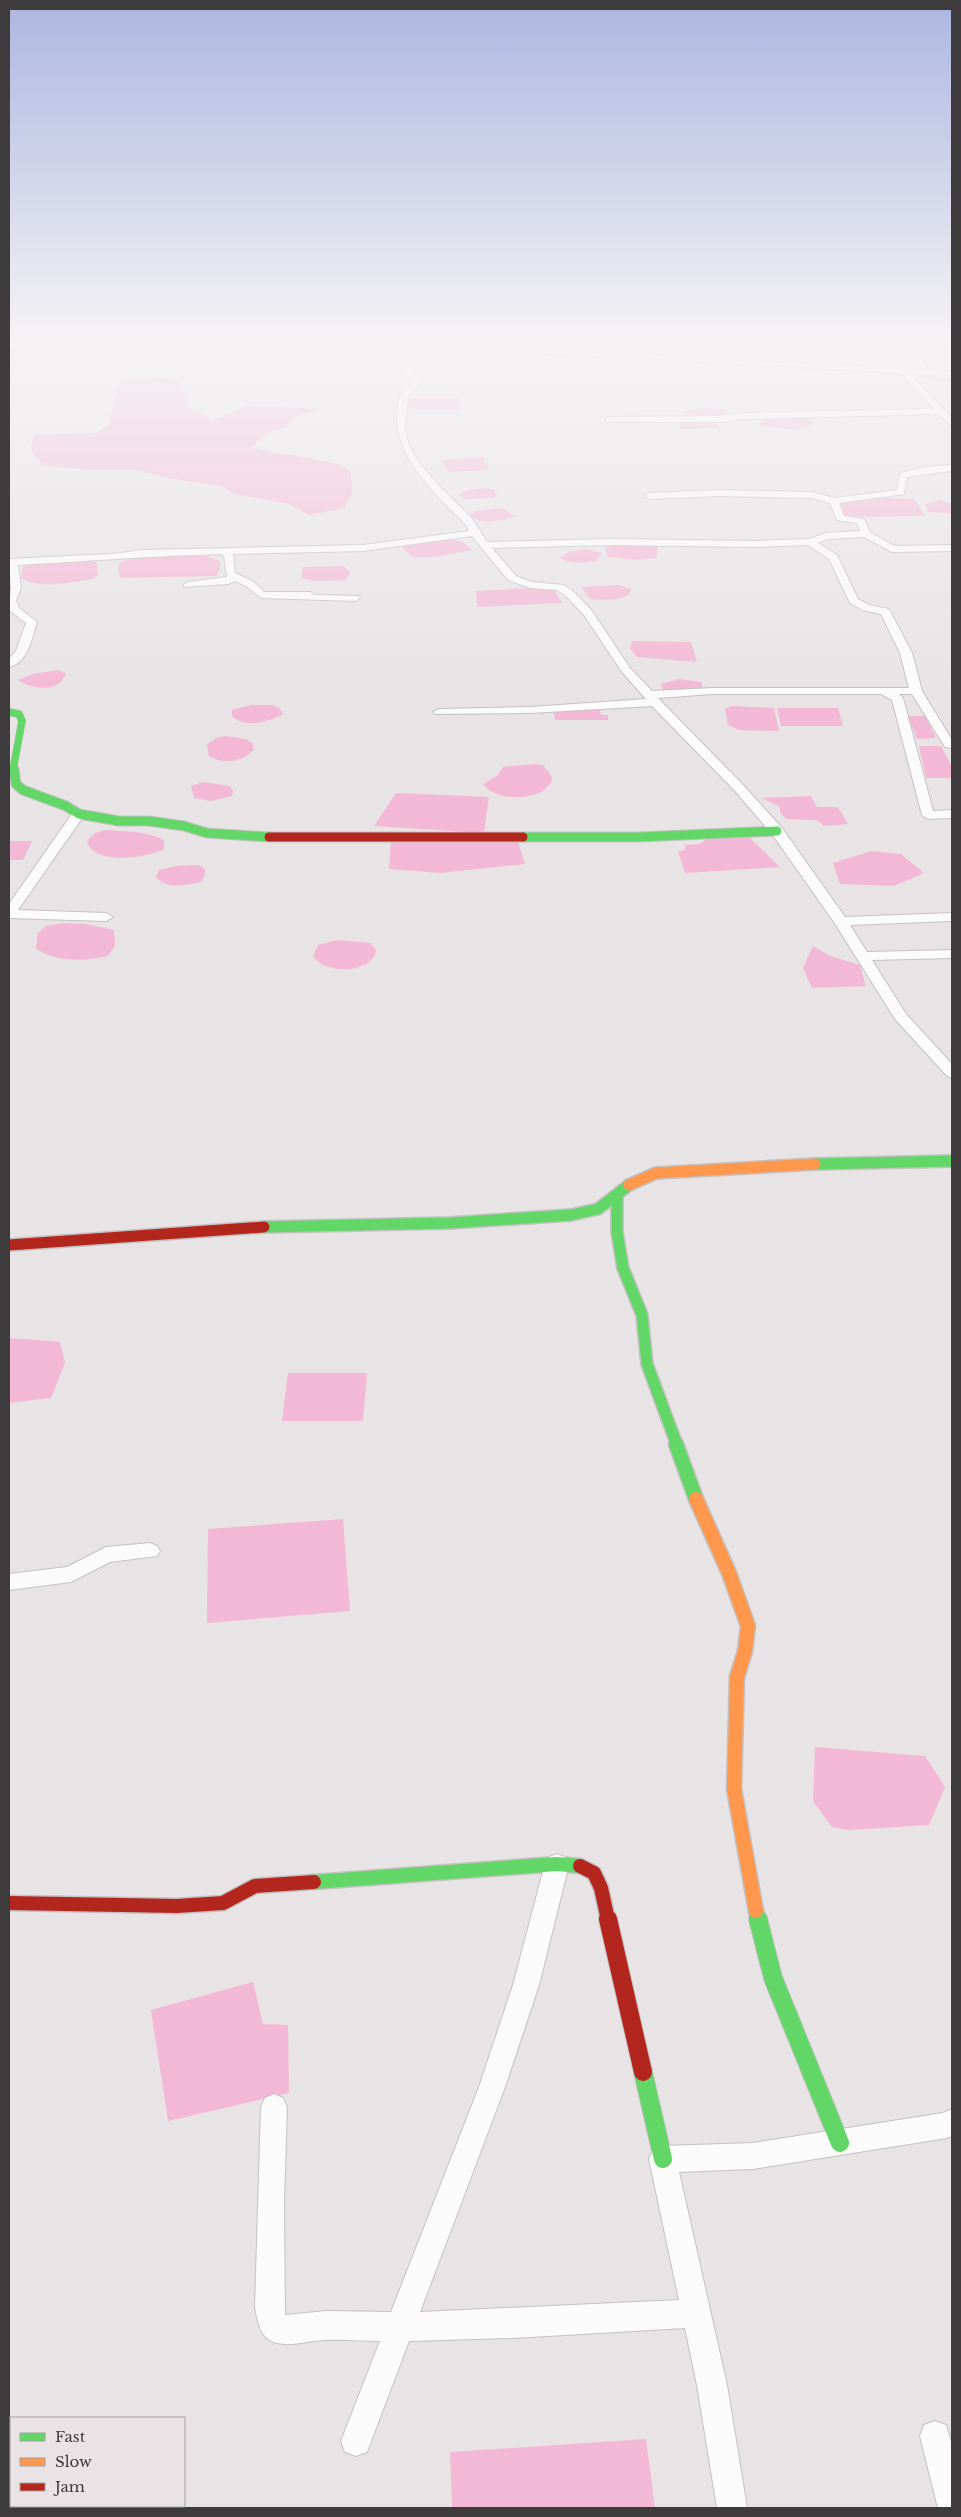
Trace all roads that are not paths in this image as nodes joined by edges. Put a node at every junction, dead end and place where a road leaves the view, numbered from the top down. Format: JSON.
{"nodes":[{"id":1,"x":414,"y":462,"type":"edge"},
{"id":2,"x":952,"y":468,"type":"edge"},
{"id":3,"x":649,"y":496,"type":"dead end"},
{"id":4,"x":834,"y":500,"type":"junction"},
{"id":5,"x":474,"y":533,"type":"junction"},
{"id":6,"x":866,"y":534,"type":"junction"},
{"id":7,"x":810,"y":542,"type":"junction"},
{"id":8,"x":486,"y":545,"type":"junction"},
{"id":9,"x":952,"y":548,"type":"edge"},
{"id":10,"x":226,"y":553,"type":"junction"},
{"id":11,"x":11,"y":562,"type":"edge"},
{"id":12,"x":236,"y":577,"type":"junction"},
{"id":13,"x":188,"y":585,"type":"dead end"},
{"id":14,"x":355,"y":598,"type":"dead end"},
{"id":15,"x":9,"y":664,"type":"edge"},
{"id":16,"x":883,"y":692,"type":"junction"},
{"id":17,"x":916,"y":692,"type":"junction"},
{"id":18,"x":652,"y":698,"type":"junction"},
{"id":19,"x":9,"y":712,"type":"edge"},
{"id":20,"x":439,"y":712,"type":"dead end"},
{"id":21,"x":952,"y":744,"type":"edge"},
{"id":22,"x":79,"y":814,"type":"junction"},
{"id":23,"x":952,"y":814,"type":"edge"},
{"id":24,"x":777,"y":832,"type":"junction"},
{"id":25,"x":9,"y":914,"type":"edge"},
{"id":26,"x":106,"y":917,"type":"dead end"},
{"id":27,"x":952,"y":917,"type":"edge"},
{"id":28,"x":841,"y":921,"type":"junction"},
{"id":29,"x":952,"y":954,"type":"edge"},
{"id":30,"x":861,"y":956,"type":"junction"},
{"id":31,"x":952,"y":1073,"type":"edge"},
{"id":32,"x":952,"y":1161,"type":"edge"},
{"id":33,"x":617,"y":1197,"type":"junction"},
{"id":34,"x":9,"y":1245,"type":"edge"},
{"id":35,"x":150,"y":1551,"type":"dead end"},
{"id":36,"x":9,"y":1582,"type":"edge"},
{"id":37,"x":557,"y":1864,"type":"junction"},
{"id":38,"x":9,"y":1903,"type":"edge"},
{"id":39,"x":274,"y":2107,"type":"dead end"},
{"id":40,"x":952,"y":2122,"type":"edge"},
{"id":41,"x":840,"y":2143,"type":"junction"},
{"id":42,"x":663,"y":2159,"type":"junction"},
{"id":43,"x":696,"y":2313,"type":"junction"},
{"id":44,"x":399,"y":2328,"type":"junction"},
{"id":45,"x":935,"y":2436,"type":"dead end"},
{"id":46,"x":356,"y":2440,"type":"dead end"},
{"id":47,"x":952,"y":2506,"type":"edge"},
{"id":48,"x":732,"y":2508,"type":"edge"}],
"edges":[{"from":1,"to":5,"type":"street"},
{"from":2,"to":4,"type":"street"},
{"from":3,"to":4,"type":"street"},
{"from":4,"to":6,"type":"street"},
{"from":5,"to":8,"type":"street"},
{"from":5,"to":10,"type":"street"},
{"from":6,"to":7,"type":"street"},
{"from":6,"to":9,"type":"street"},
{"from":7,"to":8,"type":"street"},
{"from":7,"to":17,"type":"street"},
{"from":8,"to":18,"type":"street"},
{"from":10,"to":11,"type":"street"},
{"from":10,"to":12,"type":"street"},
{"from":11,"to":15,"type":"street"},
{"from":12,"to":13,"type":"street"},
{"from":12,"to":14,"type":"street"},
{"from":16,"to":17,"type":"street"},
{"from":16,"to":18,"type":"street"},
{"from":16,"to":23,"type":"street"},
{"from":17,"to":21,"type":"street"},
{"from":18,"to":20,"type":"street"},
{"from":18,"to":24,"type":"street"},
{"from":19,"to":22,"type":"street"},
{"from":22,"to":24,"type":"street"},
{"from":22,"to":25,"type":"street"},
{"from":24,"to":28,"type":"street"},
{"from":25,"to":26,"type":"street"},
{"from":27,"to":28,"type":"street"},
{"from":28,"to":30,"type":"street"},
{"from":29,"to":30,"type":"street"},
{"from":30,"to":31,"type":"street"},
{"from":32,"to":33,"type":"street"},
{"from":33,"to":34,"type":"street"},
{"from":33,"to":41,"type":"street"},
{"from":35,"to":36,"type":"street"},
{"from":37,"to":38,"type":"street"},
{"from":37,"to":42,"type":"street"},
{"from":37,"to":44,"type":"street"},
{"from":39,"to":44,"type":"street"},
{"from":40,"to":41,"type":"street"},
{"from":41,"to":42,"type":"street"},
{"from":42,"to":43,"type":"street"},
{"from":43,"to":44,"type":"street"},
{"from":43,"to":48,"type":"street"},
{"from":44,"to":46,"type":"street"},
{"from":45,"to":47,"type":"street"}]}
